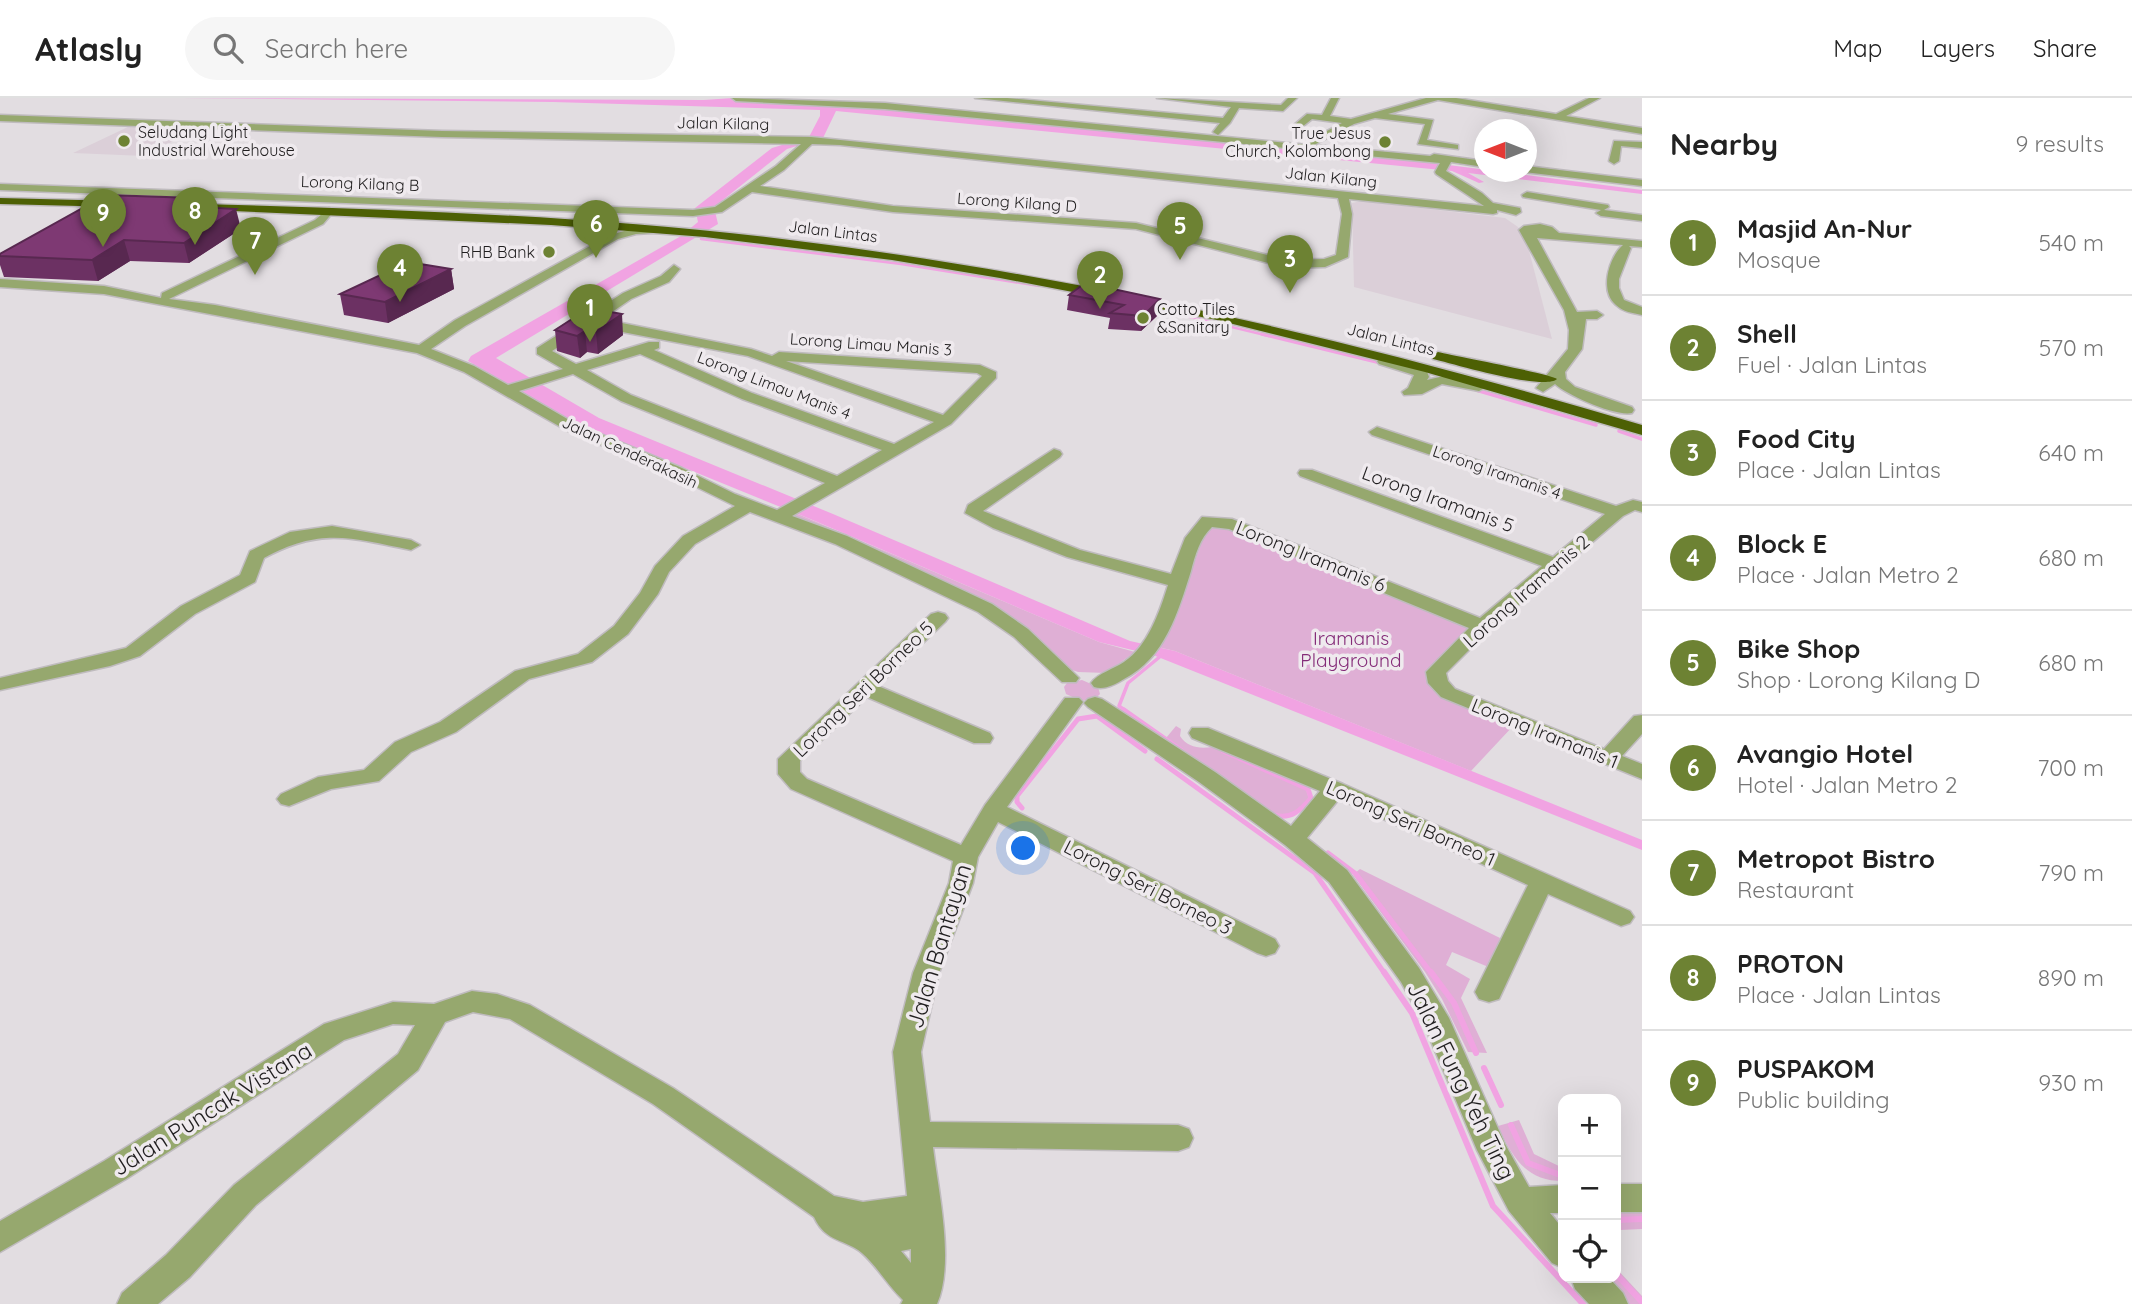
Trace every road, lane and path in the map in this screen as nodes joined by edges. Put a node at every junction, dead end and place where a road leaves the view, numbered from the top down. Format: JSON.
{"nodes":[{"id":1,"x":738,"y":98,"type":"edge"},
{"id":2,"x":979,"y":98,"type":"edge"},
{"id":3,"x":1161,"y":98,"type":"edge"},
{"id":4,"x":1293,"y":98,"type":"edge"},
{"id":5,"x":1335,"y":98,"type":"edge"},
{"id":6,"x":1434,"y":98,"type":"edge"},
{"id":7,"x":1440,"y":98,"type":"edge"},
{"id":8,"x":1498,"y":98,"type":"edge"},
{"id":9,"x":1596,"y":98,"type":"edge"},
{"id":10,"x":861,"y":99,"type":"edge"},
{"id":11,"x":887,"y":100,"type":"edge"},
{"id":12,"x":1237,"y":104,"type":"junction"},
{"id":13,"x":1483,"y":105,"type":"junction"},
{"id":14,"x":1374,"y":115,"type":"junction"},
{"id":15,"x":1325,"y":117,"type":"junction"},
{"id":16,"x":1557,"y":117,"type":"junction"},
{"id":17,"x":0,"y":118,"type":"edge"},
{"id":18,"x":1642,"y":119,"type":"edge"},
{"id":19,"x":1227,"y":121,"type":"junction"},
{"id":20,"x":1351,"y":122,"type":"junction"},
{"id":21,"x":1299,"y":125,"type":"dead end"},
{"id":22,"x":1626,"y":128,"type":"junction"},
{"id":23,"x":1642,"y":131,"type":"edge"},
{"id":24,"x":1217,"y":134,"type":"junction"},
{"id":25,"x":782,"y":139,"type":"junction"},
{"id":26,"x":811,"y":140,"type":"junction"},
{"id":27,"x":839,"y":142,"type":"junction"},
{"id":28,"x":1311,"y":143,"type":"junction"},
{"id":29,"x":1642,"y":145,"type":"edge"},
{"id":30,"x":802,"y":148,"type":"junction"},
{"id":31,"x":1461,"y":148,"type":"dead end"},
{"id":32,"x":1474,"y":163,"type":"edge"},
{"id":33,"x":1444,"y":164,"type":"junction"},
{"id":34,"x":1629,"y":167,"type":"dead end"},
{"id":35,"x":1537,"y":170,"type":"edge"},
{"id":36,"x":1642,"y":183,"type":"edge"},
{"id":37,"x":0,"y":187,"type":"edge"},
{"id":38,"x":750,"y":188,"type":"junction"},
{"id":39,"x":1610,"y":194,"type":"dead end"},
{"id":40,"x":0,"y":195,"type":"edge"},
{"id":41,"x":1478,"y":195,"type":"junction"},
{"id":42,"x":1527,"y":195,"type":"dead end"},
{"id":43,"x":1347,"y":200,"type":"junction"},
{"id":44,"x":0,"y":201,"type":"edge"},
{"id":45,"x":133,"y":204,"type":"junction"},
{"id":46,"x":154,"y":205,"type":"edge"},
{"id":47,"x":425,"y":207,"type":"junction"},
{"id":48,"x":324,"y":208,"type":"junction"},
{"id":49,"x":1499,"y":209,"type":"junction"},
{"id":50,"x":1603,"y":210,"type":"junction"},
{"id":51,"x":387,"y":213,"type":"junction"},
{"id":52,"x":465,"y":215,"type":"junction"},
{"id":53,"x":1642,"y":218,"type":"edge"},
{"id":54,"x":319,"y":222,"type":"junction"},
{"id":55,"x":593,"y":224,"type":"junction"},
{"id":56,"x":685,"y":231,"type":"junction"},
{"id":57,"x":1527,"y":231,"type":"junction"},
{"id":58,"x":1547,"y":232,"type":"junction"},
{"id":59,"x":1594,"y":234,"type":"junction"},
{"id":60,"x":614,"y":237,"type":"junction"},
{"id":61,"x":1642,"y":244,"type":"edge"},
{"id":62,"x":1625,"y":248,"type":"dead end"},
{"id":63,"x":1540,"y":251,"type":"junction"},
{"id":64,"x":674,"y":269,"type":"dead end"},
{"id":65,"x":0,"y":283,"type":"edge"},
{"id":66,"x":166,"y":298,"type":"junction"},
{"id":67,"x":1223,"y":307,"type":"junction"},
{"id":68,"x":1642,"y":312,"type":"edge"},
{"id":69,"x":1597,"y":315,"type":"dead end"},
{"id":70,"x":588,"y":322,"type":"junction"},
{"id":71,"x":1576,"y":330,"type":"junction"},
{"id":72,"x":440,"y":336,"type":"junction"},
{"id":73,"x":676,"y":338,"type":"junction"},
{"id":74,"x":1336,"y":343,"type":"junction"},
{"id":75,"x":396,"y":345,"type":"junction"},
{"id":76,"x":641,"y":349,"type":"junction"},
{"id":77,"x":421,"y":350,"type":"junction"},
{"id":78,"x":751,"y":353,"type":"junction"},
{"id":79,"x":1439,"y":369,"type":"junction"},
{"id":80,"x":575,"y":370,"type":"junction"},
{"id":81,"x":1550,"y":385,"type":"junction"},
{"id":82,"x":512,"y":389,"type":"junction"},
{"id":83,"x":1409,"y":392,"type":"dead end"},
{"id":84,"x":1635,"y":412,"type":"edge"},
{"id":85,"x":946,"y":421,"type":"junction"},
{"id":86,"x":1642,"y":427,"type":"edge"},
{"id":87,"x":1377,"y":432,"type":"dead end"},
{"id":88,"x":897,"y":450,"type":"junction"},
{"id":89,"x":1054,"y":454,"type":"dead end"},
{"id":90,"x":1306,"y":473,"type":"dead end"},
{"id":91,"x":838,"y":482,"type":"junction"},
{"id":92,"x":748,"y":506,"type":"junction"},
{"id":93,"x":1642,"y":507,"type":"edge"},
{"id":94,"x":1617,"y":512,"type":"junction"},
{"id":95,"x":783,"y":513,"type":"junction"},
{"id":96,"x":411,"y":545,"type":"dead end"},
{"id":97,"x":1555,"y":564,"type":"junction"},
{"id":98,"x":1177,"y":581,"type":"junction"},
{"id":99,"x":938,"y":618,"type":"dead end"},
{"id":100,"x":1482,"y":626,"type":"junction"},
{"id":101,"x":0,"y":685,"type":"edge"},
{"id":102,"x":864,"y":688,"type":"junction"},
{"id":103,"x":1084,"y":691,"type":"junction"},
{"id":104,"x":1448,"y":693,"type":"joint"},
{"id":105,"x":0,"y":701,"type":"edge"},
{"id":106,"x":1642,"y":721,"type":"edge"},
{"id":107,"x":1199,"y":733,"type":"dead end"},
{"id":108,"x":982,"y":738,"type":"dead end"},
{"id":109,"x":1607,"y":759,"type":"junction"},
{"id":110,"x":1642,"y":772,"type":"edge"},
{"id":111,"x":1335,"y":789,"type":"junction"},
{"id":112,"x":289,"y":799,"type":"dead end"},
{"id":113,"x":993,"y":810,"type":"junction"},
{"id":114,"x":1293,"y":839,"type":"junction"},
{"id":115,"x":966,"y":856,"type":"junction"},
{"id":116,"x":1542,"y":881,"type":"junction"},
{"id":117,"x":1620,"y":917,"type":"dead end"},
{"id":118,"x":1266,"y":946,"type":"dead end"},
{"id":119,"x":1489,"y":992,"type":"dead end"},
{"id":120,"x":435,"y":1015,"type":"junction"},
{"id":121,"x":918,"y":1135,"type":"junction"},
{"id":122,"x":1178,"y":1138,"type":"dead end"},
{"id":123,"x":1621,"y":1198,"type":"edge"},
{"id":124,"x":1642,"y":1198,"type":"edge"},
{"id":125,"x":1558,"y":1199,"type":"edge"},
{"id":126,"x":1520,"y":1201,"type":"junction"},
{"id":127,"x":824,"y":1207,"type":"junction"},
{"id":128,"x":926,"y":1219,"type":"junction"},
{"id":129,"x":0,"y":1238,"type":"edge"},
{"id":130,"x":872,"y":1241,"type":"junction"},
{"id":131,"x":1558,"y":1247,"type":"edge"},
{"id":132,"x":1592,"y":1283,"type":"edge"},
{"id":133,"x":921,"y":1300,"type":"edge"},
{"id":134,"x":134,"y":1304,"type":"edge"},
{"id":135,"x":1611,"y":1304,"type":"edge"}],
"edges":[{"from":1,"to":33,"type":"street"},
{"from":2,"to":19,"type":"street"},
{"from":3,"to":12,"type":"street"},
{"from":4,"to":12,"type":"street"},
{"from":5,"to":15,"type":"street"},
{"from":6,"to":14,"type":"street"},
{"from":7,"to":13,"type":"street"},
{"from":8,"to":13,"type":"street"},
{"from":9,"to":16,"type":"street"},
{"from":10,"to":11,"type":"street"},
{"from":11,"to":24,"type":"street"},
{"from":12,"to":19,"type":"street"},
{"from":13,"to":16,"type":"street"},
{"from":14,"to":20,"type":"street"},
{"from":14,"to":31,"type":"street"},
{"from":15,"to":20,"type":"street"},
{"from":15,"to":21,"type":"street"},
{"from":16,"to":22,"type":"street"},
{"from":17,"to":25,"type":"street","name":"Jalan Kilang"},
{"from":18,"to":22,"type":"street"},
{"from":19,"to":24,"type":"street"},
{"from":20,"to":28,"type":"street"},
{"from":22,"to":23,"type":"street"},
{"from":24,"to":28,"type":"street"},
{"from":25,"to":26,"type":"street","name":"Jalan Kilang"},
{"from":25,"to":30,"type":"street"},
{"from":26,"to":27,"type":"street","name":"Jalan Kilang"},
{"from":26,"to":30,"type":"street"},
{"from":27,"to":30,"type":"street"},
{"from":27,"to":43,"type":"street","name":"Jalan Kilang"},
{"from":28,"to":33,"type":"street"},
{"from":29,"to":34,"type":"street"},
{"from":30,"to":38,"type":"street"},
{"from":32,"to":33,"type":"street"},
{"from":33,"to":41,"type":"street"},
{"from":35,"to":36,"type":"street"},
{"from":37,"to":38,"type":"street","name":"Lorong Kilang B"},
{"from":38,"to":43,"type":"street","name":"Lorong Kilang D"},
{"from":39,"to":50,"type":"street"},
{"from":40,"to":45,"type":"highway","name":"Jalan Lintas"},
{"from":41,"to":49,"type":"street"},
{"from":41,"to":49,"type":"street"},
{"from":42,"to":50,"type":"street"},
{"from":43,"to":49,"type":"street","name":"Jalan Kilang"},
{"from":44,"to":45,"type":"highway"},
{"from":45,"to":48,"type":"highway","name":"Jalan Lintas"},
{"from":46,"to":48,"type":"highway","name":"Jalan Lintas"},
{"from":47,"to":48,"type":"highway","name":"Jalan Lintas"},
{"from":47,"to":52,"type":"highway"},
{"from":47,"to":67,"type":"highway","name":"Jalan Lintas"},
{"from":48,"to":51,"type":"highway","name":"Jalan Lintas"},
{"from":48,"to":54,"type":"street"},
{"from":49,"to":57,"type":"street"},
{"from":49,"to":58,"type":"street"},
{"from":50,"to":53,"type":"street"},
{"from":50,"to":59,"type":"street"},
{"from":51,"to":52,"type":"highway","name":"Jalan Lintas"},
{"from":51,"to":54,"type":"highway"},
{"from":52,"to":55,"type":"highway","name":"Jalan Lintas"},
{"from":54,"to":66,"type":"street"},
{"from":55,"to":56,"type":"highway","name":"Jalan Lintas"},
{"from":55,"to":60,"type":"street"},
{"from":56,"to":60,"type":"street"},
{"from":56,"to":74,"type":"highway","name":"Jalan Lintas"},
{"from":57,"to":58,"type":"street"},
{"from":57,"to":63,"type":"street"},
{"from":58,"to":59,"type":"street"},
{"from":58,"to":63,"type":"street"},
{"from":59,"to":61,"type":"street"},
{"from":60,"to":72,"type":"street"},
{"from":62,"to":68,"type":"street"},
{"from":63,"to":71,"type":"street"},
{"from":64,"to":70,"type":"street"},
{"from":65,"to":66,"type":"street","name":"Jalan Cenderakasih"},
{"from":66,"to":75,"type":"street","name":"Jalan Cenderakasih"},
{"from":67,"to":79,"type":"highway"},
{"from":67,"to":81,"type":"highway","name":"Jalan Lintas"},
{"from":69,"to":71,"type":"street"},
{"from":70,"to":73,"type":"street"},
{"from":70,"to":80,"type":"street"},
{"from":71,"to":81,"type":"street"},
{"from":72,"to":75,"type":"street"},
{"from":72,"to":77,"type":"street"},
{"from":73,"to":76,"type":"street"},
{"from":73,"to":78,"type":"street"},
{"from":74,"to":79,"type":"highway","name":"Jalan Lintas"},
{"from":74,"to":79,"type":"street"},
{"from":75,"to":77,"type":"street","name":"Jalan Cenderakasih"},
{"from":76,"to":80,"type":"street"},
{"from":76,"to":88,"type":"street","name":"Lorong Limau Manis 4"},
{"from":77,"to":82,"type":"street","name":"Jalan Cenderakasih"},
{"from":78,"to":85,"type":"street"},
{"from":78,"to":85,"type":"street","name":"Lorong Limau Manis 3"},
{"from":79,"to":81,"type":"highway","name":"Jalan Lintas"},
{"from":80,"to":82,"type":"street"},
{"from":80,"to":91,"type":"street"},
{"from":81,"to":83,"type":"street"},
{"from":81,"to":84,"type":"highway","name":"Jalan Lintas"},
{"from":81,"to":86,"type":"highway"},
{"from":82,"to":92,"type":"street","name":"Jalan Cenderakasih"},
{"from":85,"to":88,"type":"street"},
{"from":87,"to":94,"type":"street","name":"Lorong Iramanis 4"},
{"from":88,"to":91,"type":"street"},
{"from":89,"to":98,"type":"street"},
{"from":90,"to":97,"type":"street","name":"Lorong Iramanis 5"},
{"from":91,"to":95,"type":"street"},
{"from":92,"to":95,"type":"street","name":"Jalan Cenderakasih"},
{"from":92,"to":112,"type":"street"},
{"from":93,"to":94,"type":"street","name":"Lorong Iramanis 2"},
{"from":94,"to":97,"type":"street","name":"Lorong Iramanis 2"},
{"from":95,"to":103,"type":"street","name":"Jalan Cenderakasih"},
{"from":96,"to":101,"type":"street"},
{"from":97,"to":100,"type":"street","name":"Lorong Iramanis 2"},
{"from":98,"to":100,"type":"street","name":"Lorong Iramanis 6"},
{"from":98,"to":103,"type":"street","name":"Lorong Iramanis 6"},
{"from":99,"to":102,"type":"street","name":"Lorong Seri Borneo 5"},
{"from":100,"to":104,"type":"street","name":"Lorong Iramanis 2"},
{"from":101,"to":105,"type":"street"},
{"from":102,"to":108,"type":"street"},
{"from":102,"to":115,"type":"street","name":"Lorong Seri Borneo 5"},
{"from":103,"to":113,"type":"street","name":"Jalan Bantayan"},
{"from":103,"to":114,"type":"street","name":"Jalan Fung Yeh Ting"},
{"from":104,"to":109,"type":"street","name":"Lorong Iramanis 1"},
{"from":106,"to":109,"type":"street"},
{"from":107,"to":111,"type":"street","name":"Lorong Seri Borneo 1"},
{"from":109,"to":110,"type":"street","name":"Lorong Iramanis 1"},
{"from":111,"to":114,"type":"street"},
{"from":111,"to":116,"type":"street","name":"Lorong Seri Borneo 1"},
{"from":113,"to":115,"type":"street","name":"Jalan Bantayan"},
{"from":113,"to":118,"type":"street","name":"Lorong Seri Borneo 3"},
{"from":114,"to":126,"type":"street","name":"Jalan Fung Yeh Ting"},
{"from":115,"to":121,"type":"street","name":"Jalan Bantayan"},
{"from":116,"to":117,"type":"street","name":"Lorong Seri Borneo 1"},
{"from":116,"to":119,"type":"street"},
{"from":120,"to":127,"type":"street"},
{"from":120,"to":129,"type":"street","name":"Jalan Puncak Vistana"},
{"from":120,"to":134,"type":"street"},
{"from":121,"to":122,"type":"street"},
{"from":121,"to":128,"type":"street","name":"Jalan Bantayan"},
{"from":123,"to":124,"type":"street"},
{"from":125,"to":126,"type":"street"},
{"from":126,"to":131,"type":"street","name":"Jalan Fung Yeh Ting"},
{"from":127,"to":128,"type":"street"},
{"from":127,"to":130,"type":"street"},
{"from":128,"to":130,"type":"street"},
{"from":128,"to":133,"type":"street","name":"Jalan Bantayan"},
{"from":130,"to":133,"type":"street"},
{"from":132,"to":135,"type":"street"}]}
